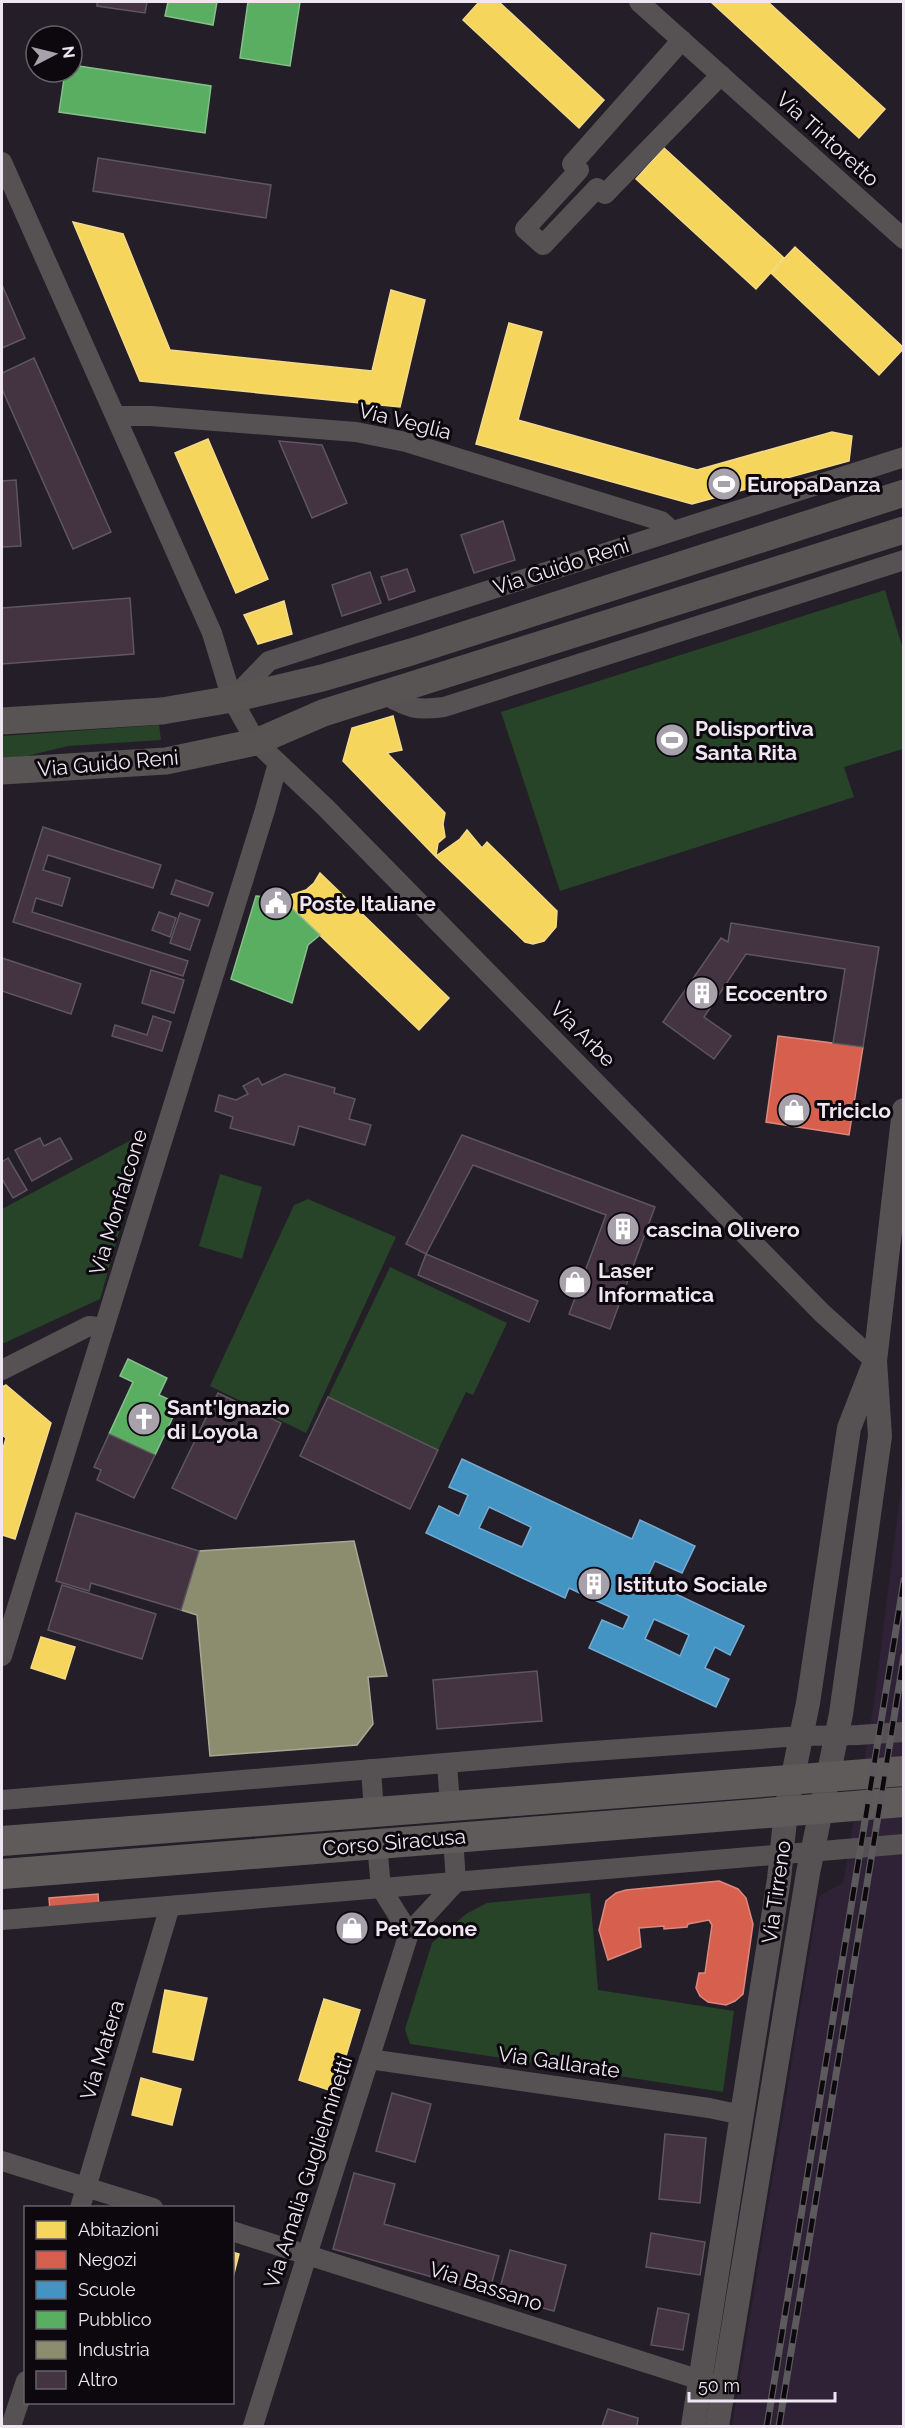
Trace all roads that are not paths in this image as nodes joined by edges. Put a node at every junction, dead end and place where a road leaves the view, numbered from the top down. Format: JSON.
{"nodes":[{"id":1,"x":639,"y":2,"type":"edge"},
{"id":2,"x":682,"y":40,"type":"junction"},
{"id":3,"x":721,"y":75,"type":"junction"},
{"id":4,"x":2,"y":162,"type":"edge"},
{"id":5,"x":579,"y":170,"type":"junction"},
{"id":6,"x":597,"y":188,"type":"junction"},
{"id":7,"x":903,"y":239,"type":"edge"},
{"id":8,"x":116,"y":416,"type":"junction"},
{"id":9,"x":903,"y":457,"type":"edge"},
{"id":10,"x":903,"y":493,"type":"edge"},
{"id":11,"x":903,"y":530,"type":"edge"},
{"id":12,"x":671,"y":531,"type":"junction"},
{"id":13,"x":903,"y":560,"type":"edge"},
{"id":14,"x":385,"y":695,"type":"junction"},
{"id":15,"x":232,"y":699,"type":"junction"},
{"id":16,"x":2,"y":721,"type":"edge"},
{"id":17,"x":256,"y":741,"type":"junction"},
{"id":18,"x":278,"y":762,"type":"junction"},
{"id":19,"x":2,"y":771,"type":"edge"},
{"id":20,"x":903,"y":1110,"type":"edge"},
{"id":21,"x":104,"y":1328,"type":"junction"},
{"id":22,"x":875,"y":1361,"type":"junction"},
{"id":23,"x":2,"y":1370,"type":"edge"},
{"id":24,"x":2,"y":1656,"type":"edge"},
{"id":25,"x":903,"y":1732,"type":"edge"},
{"id":26,"x":801,"y":1736,"type":"junction"},
{"id":27,"x":847,"y":1736,"type":"junction"},
{"id":28,"x":447,"y":1763,"type":"junction"},
{"id":29,"x":371,"y":1769,"type":"junction"},
{"id":30,"x":903,"y":1771,"type":"edge"},
{"id":31,"x":840,"y":1776,"type":"junction"},
{"id":32,"x":792,"y":1780,"type":"junction"},
{"id":33,"x":2,"y":1800,"type":"edge"},
{"id":34,"x":903,"y":1802,"type":"edge"},
{"id":35,"x":450,"y":1806,"type":"junction"},
{"id":36,"x":820,"y":1808,"type":"junction"},
{"id":37,"x":786,"y":1810,"type":"junction"},
{"id":38,"x":374,"y":1813,"type":"junction"},
{"id":39,"x":453,"y":1838,"type":"junction"},
{"id":40,"x":2,"y":1841,"type":"edge"},
{"id":41,"x":377,"y":1844,"type":"junction"},
{"id":42,"x":903,"y":1844,"type":"edge"},
{"id":43,"x":824,"y":1851,"type":"junction"},
{"id":44,"x":782,"y":1855,"type":"junction"},
{"id":45,"x":2,"y":1874,"type":"edge"},
{"id":46,"x":456,"y":1882,"type":"junction"},
{"id":47,"x":381,"y":1888,"type":"junction"},
{"id":48,"x":170,"y":1906,"type":"junction"},
{"id":49,"x":2,"y":1920,"type":"edge"},
{"id":50,"x":409,"y":1933,"type":"junction"},
{"id":51,"x":369,"y":2059,"type":"junction"},
{"id":52,"x":742,"y":2115,"type":"junction"},
{"id":53,"x":2,"y":2161,"type":"edge"},
{"id":54,"x":86,"y":2187,"type":"junction"},
{"id":55,"x":81,"y":2206,"type":"edge"},
{"id":56,"x":147,"y":2206,"type":"edge"},
{"id":57,"x":234,"y":2232,"type":"edge"},
{"id":58,"x":307,"y":2254,"type":"junction"},
{"id":59,"x":700,"y":2381,"type":"junction"},
{"id":60,"x":24,"y":2387,"type":"edge"},
{"id":61,"x":724,"y":2387,"type":"junction"},
{"id":62,"x":11,"y":2427,"type":"edge"},
{"id":63,"x":253,"y":2427,"type":"edge"},
{"id":64,"x":693,"y":2427,"type":"edge"},
{"id":65,"x":717,"y":2427,"type":"edge"}],
"edges":[{"from":1,"to":2,"type":"street","name":"Via Tintoretto"},
{"from":2,"to":3,"type":"street","name":"Via Tintoretto"},
{"from":2,"to":5,"type":"street"},
{"from":3,"to":6,"type":"street"},
{"from":3,"to":7,"type":"street","name":"Via Tintoretto"},
{"from":4,"to":8,"type":"street"},
{"from":5,"to":6,"type":"street"},
{"from":5,"to":6,"type":"street"},
{"from":8,"to":12,"type":"street","name":"Via Veglia"},
{"from":8,"to":15,"type":"street"},
{"from":9,"to":12,"type":"street","name":"Via Guido Reni"},
{"from":10,"to":15,"type":"main road","name":"Via Guido Reni"},
{"from":11,"to":14,"type":"main road","name":"Via Guido Reni"},
{"from":12,"to":15,"type":"street","name":"Via Guido Reni"},
{"from":13,"to":14,"type":"street"},
{"from":14,"to":17,"type":"main road","name":"Via Guido Reni"},
{"from":15,"to":16,"type":"main road","name":"Via Guido Reni"},
{"from":15,"to":17,"type":"street"},
{"from":17,"to":18,"type":"street","name":"Via Arbe"},
{"from":17,"to":19,"type":"main road","name":"Via Guido Reni"},
{"from":18,"to":21,"type":"street","name":"Via Monfalcone"},
{"from":18,"to":22,"type":"street","name":"Via Arbe"},
{"from":20,"to":22,"type":"street","name":"Via Tirreno"},
{"from":21,"to":23,"type":"street"},
{"from":21,"to":24,"type":"street","name":"Via Monfalcone"},
{"from":22,"to":26,"type":"street","name":"Via Tirreno"},
{"from":22,"to":27,"type":"street","name":"Via Tirreno"},
{"from":25,"to":27,"type":"street"},
{"from":26,"to":27,"type":"street"},
{"from":26,"to":28,"type":"street"},
{"from":26,"to":32,"type":"street","name":"Via Tirreno"},
{"from":27,"to":31,"type":"street","name":"Via Tirreno"},
{"from":28,"to":29,"type":"street"},
{"from":28,"to":35,"type":"street","name":"Corso Siracusa"},
{"from":29,"to":33,"type":"street"},
{"from":29,"to":38,"type":"street","name":"Corso Siracusa"},
{"from":30,"to":31,"type":"main road","name":"Corso Siracusa"},
{"from":31,"to":32,"type":"main road","name":"Corso Siracusa"},
{"from":31,"to":36,"type":"street","name":"Via Tirreno"},
{"from":32,"to":35,"type":"main road","name":"Corso Siracusa"},
{"from":32,"to":37,"type":"street","name":"Via Tirreno"},
{"from":34,"to":36,"type":"main road","name":"Corso Siracusa"},
{"from":35,"to":38,"type":"main road","name":"Corso Siracusa"},
{"from":36,"to":37,"type":"main road","name":"Corso Siracusa"},
{"from":36,"to":43,"type":"street","name":"Via Tirreno"},
{"from":37,"to":39,"type":"main road","name":"Corso Siracusa"},
{"from":37,"to":44,"type":"street","name":"Via Tirreno"},
{"from":38,"to":40,"type":"main road","name":"Corso Siracusa"},
{"from":39,"to":41,"type":"main road","name":"Corso Siracusa"},
{"from":39,"to":46,"type":"street"},
{"from":41,"to":45,"type":"main road","name":"Corso Siracusa"},
{"from":41,"to":47,"type":"street"},
{"from":42,"to":43,"type":"street"},
{"from":43,"to":44,"type":"street"},
{"from":43,"to":61,"type":"street","name":"Via Tirreno"},
{"from":44,"to":46,"type":"street"},
{"from":44,"to":52,"type":"street","name":"Via Tirreno"},
{"from":46,"to":47,"type":"street"},
{"from":46,"to":50,"type":"street","name":"Via Amalia Guglielminetti"},
{"from":47,"to":48,"type":"street"},
{"from":47,"to":50,"type":"street"},
{"from":48,"to":49,"type":"street"},
{"from":48,"to":54,"type":"street","name":"Via Matera"},
{"from":50,"to":51,"type":"street","name":"Via Amalia Guglielminetti"},
{"from":51,"to":52,"type":"street","name":"Via Gallarate"},
{"from":51,"to":58,"type":"street","name":"Via Amalia Guglielminetti"},
{"from":52,"to":59,"type":"street","name":"Via Tirreno"},
{"from":53,"to":54,"type":"street"},
{"from":54,"to":55,"type":"street","name":"Via Matera"},
{"from":54,"to":56,"type":"street"},
{"from":57,"to":58,"type":"street","name":"Via Bassano"},
{"from":58,"to":59,"type":"street","name":"Via Bassano"},
{"from":58,"to":63,"type":"street","name":"Via Amalia Guglielminetti"},
{"from":59,"to":61,"type":"street","name":"Via Bassano"},
{"from":59,"to":64,"type":"street","name":"Via Tirreno"},
{"from":60,"to":62,"type":"street"},
{"from":61,"to":65,"type":"street","name":"Via Tirreno"}]}
